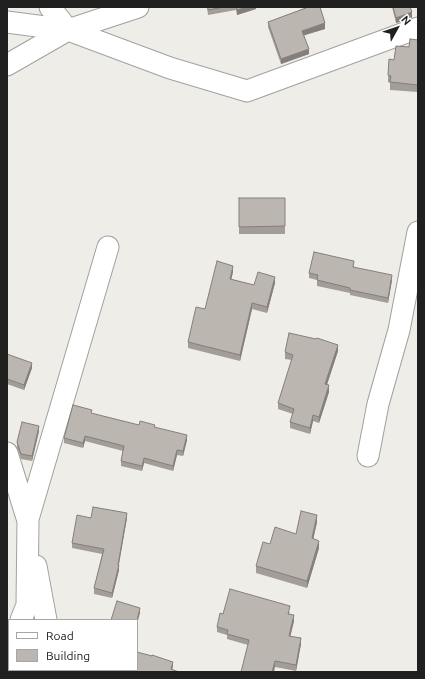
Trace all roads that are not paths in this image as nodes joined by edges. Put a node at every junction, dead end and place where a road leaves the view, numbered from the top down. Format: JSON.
{"nodes":[{"id":1,"x":50,"y":7,"type":"edge"},
{"id":2,"x":138,"y":7,"type":"edge"},
{"id":3,"x":7,"y":22,"type":"edge"},
{"id":4,"x":418,"y":28,"type":"edge"},
{"id":5,"x":68,"y":30,"type":"junction"},
{"id":6,"x":7,"y":65,"type":"edge"},
{"id":7,"x":418,"y":232,"type":"edge"},
{"id":8,"x":108,"y":247,"type":"dead end"},
{"id":9,"x":7,"y":453,"type":"edge"},
{"id":10,"x":368,"y":456,"type":"dead end"},
{"id":11,"x":28,"y":519,"type":"junction"},
{"id":12,"x":21,"y":619,"type":"edge"},
{"id":13,"x":46,"y":619,"type":"edge"}],
"edges":[{"from":1,"to":5,"type":"street"},
{"from":2,"to":5,"type":"street"},
{"from":3,"to":5,"type":"street"},
{"from":4,"to":5,"type":"street"},
{"from":5,"to":6,"type":"street"},
{"from":7,"to":10,"type":"street"},
{"from":8,"to":11,"type":"street"},
{"from":9,"to":11,"type":"street"},
{"from":11,"to":12,"type":"street"},
{"from":11,"to":13,"type":"street"}]}
